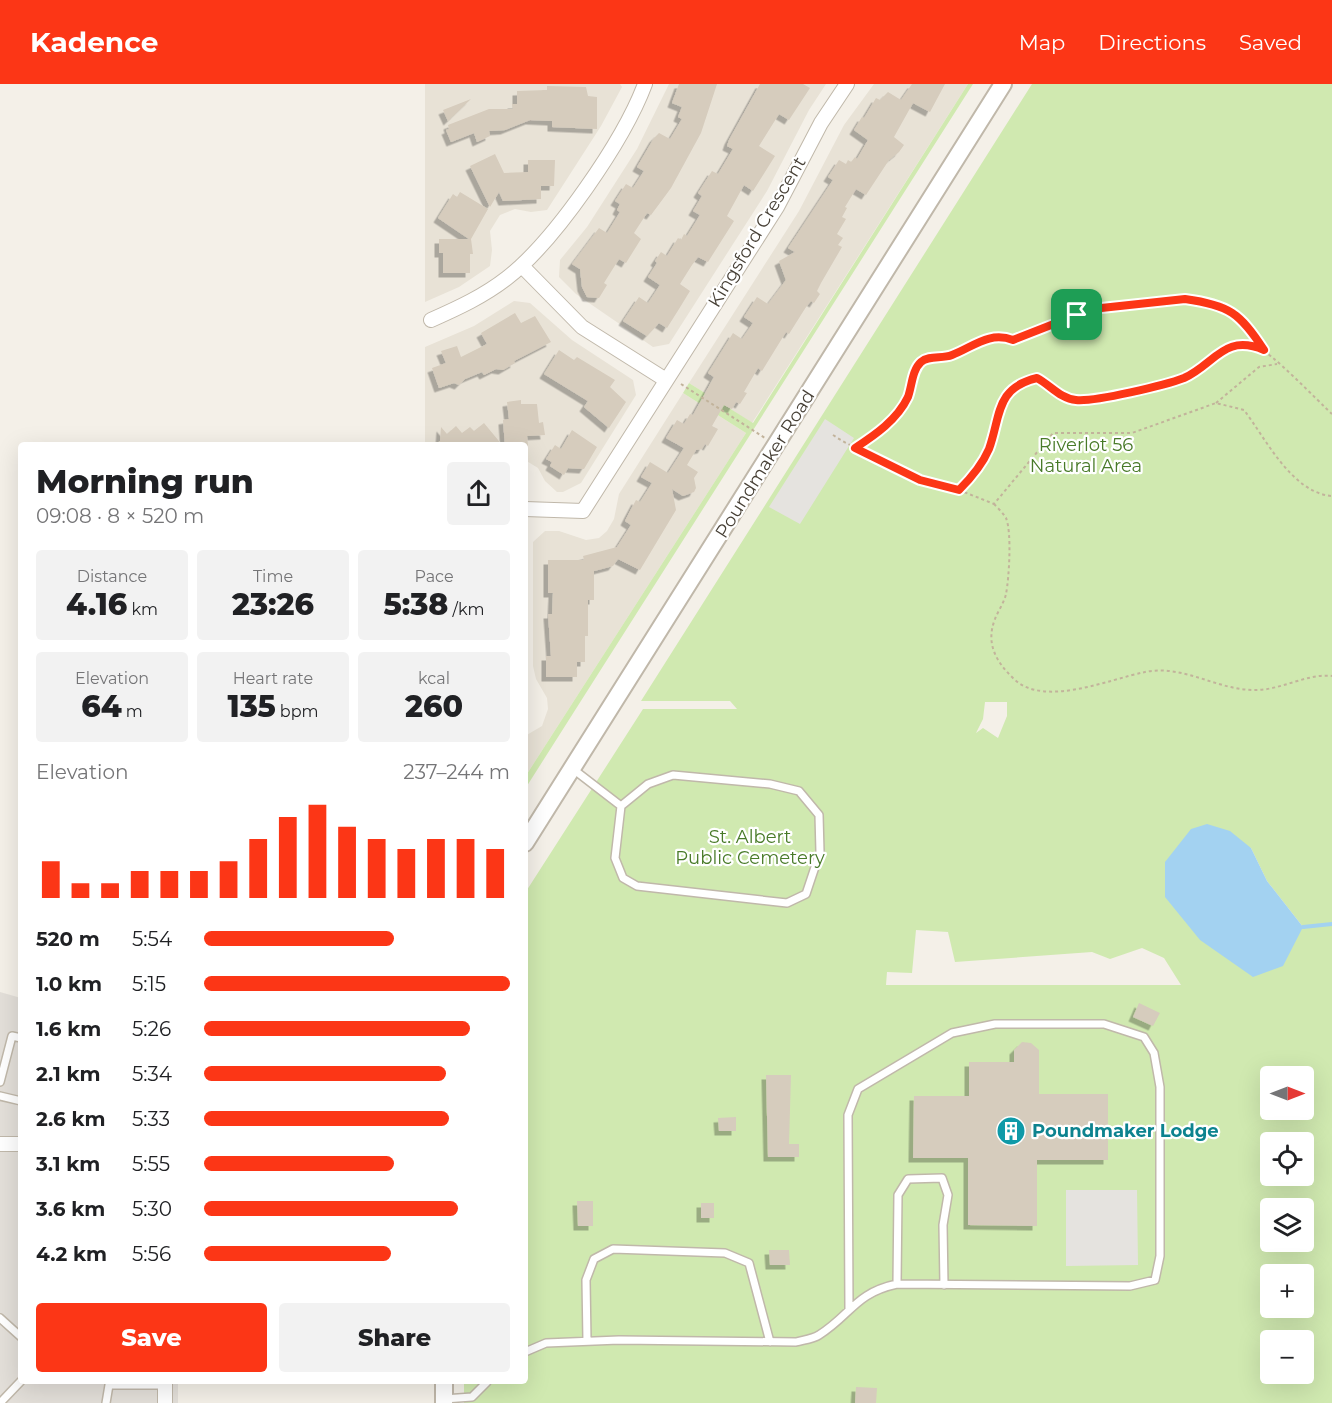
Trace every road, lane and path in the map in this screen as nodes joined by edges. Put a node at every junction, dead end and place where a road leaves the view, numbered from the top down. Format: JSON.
{"nodes":[{"id":1,"x":645,"y":84,"type":"edge"},
{"id":2,"x":847,"y":84,"type":"edge"},
{"id":3,"x":1003,"y":84,"type":"edge"},
{"id":4,"x":522,"y":266,"type":"junction"},
{"id":5,"x":431,"y":320,"type":"dead end"},
{"id":6,"x":1264,"y":350,"type":"junction"},
{"id":7,"x":1277,"y":364,"type":"junction"},
{"id":8,"x":666,"y":380,"type":"junction"},
{"id":9,"x":681,"y":384,"type":"dead end"},
{"id":10,"x":1216,"y":403,"type":"junction"},
{"id":11,"x":1332,"y":414,"type":"edge"},
{"id":12,"x":749,"y":428,"type":"dead end"},
{"id":13,"x":833,"y":435,"type":"dead end"},
{"id":14,"x":855,"y":448,"type":"junction"},
{"id":15,"x":959,"y":490,"type":"junction"},
{"id":16,"x":1332,"y":496,"type":"edge"},
{"id":17,"x":994,"y":504,"type":"junction"},
{"id":18,"x":528,"y":509,"type":"edge"},
{"id":19,"x":1332,"y":676,"type":"edge"},
{"id":20,"x":573,"y":769,"type":"junction"},
{"id":21,"x":621,"y":806,"type":"junction"},
{"id":22,"x":528,"y":838,"type":"edge"},
{"id":23,"x":18,"y":1037,"type":"edge"},
{"id":24,"x":0,"y":1082,"type":"edge"},
{"id":25,"x":0,"y":1096,"type":"edge"},
{"id":26,"x":18,"y":1100,"type":"edge"},
{"id":27,"x":0,"y":1144,"type":"edge"},
{"id":28,"x":18,"y":1144,"type":"edge"},
{"id":29,"x":897,"y":1284,"type":"junction"},
{"id":30,"x":944,"y":1285,"type":"junction"},
{"id":31,"x":849,"y":1309,"type":"junction"},
{"id":32,"x":0,"y":1318,"type":"edge"},
{"id":33,"x":18,"y":1334,"type":"edge"},
{"id":34,"x":587,"y":1341,"type":"junction"},
{"id":35,"x":770,"y":1342,"type":"junction"},
{"id":36,"x":528,"y":1351,"type":"edge"},
{"id":37,"x":18,"y":1384,"type":"edge"},
{"id":38,"x":109,"y":1384,"type":"edge"},
{"id":39,"x":165,"y":1384,"type":"edge"},
{"id":40,"x":444,"y":1384,"type":"edge"},
{"id":41,"x":485,"y":1384,"type":"edge"},
{"id":42,"x":444,"y":1401,"type":"edge"},
{"id":43,"x":0,"y":1403,"type":"edge"},
{"id":44,"x":106,"y":1403,"type":"edge"},
{"id":45,"x":165,"y":1403,"type":"edge"}],
"edges":[{"from":1,"to":4,"type":"street"},
{"from":2,"to":8,"type":"street","name":"Kingsford Crescent"},
{"from":3,"to":20,"type":"street","name":"Poundmaker Road"},
{"from":4,"to":5,"type":"street"},
{"from":4,"to":8,"type":"street"},
{"from":6,"to":7,"type":"path"},
{"from":6,"to":14,"type":"path"},
{"from":6,"to":15,"type":"path"},
{"from":7,"to":10,"type":"path"},
{"from":7,"to":11,"type":"path"},
{"from":8,"to":18,"type":"street","name":"Kingsford Crescent"},
{"from":9,"to":12,"type":"path"},
{"from":10,"to":16,"type":"path"},
{"from":10,"to":17,"type":"path"},
{"from":13,"to":14,"type":"path"},
{"from":14,"to":15,"type":"path"},
{"from":15,"to":17,"type":"path"},
{"from":17,"to":19,"type":"path"},
{"from":20,"to":21,"type":"lane"},
{"from":20,"to":22,"type":"street","name":"Poundmaker Road"},
{"from":21,"to":21,"type":"lane"},
{"from":23,"to":24,"type":"lane"},
{"from":25,"to":26,"type":"lane"},
{"from":27,"to":28,"type":"street"},
{"from":29,"to":30,"type":"lane"},
{"from":29,"to":30,"type":"lane"},
{"from":29,"to":31,"type":"lane"},
{"from":30,"to":31,"type":"lane"},
{"from":31,"to":35,"type":"lane"},
{"from":32,"to":33,"type":"lane"},
{"from":34,"to":35,"type":"lane"},
{"from":34,"to":35,"type":"lane"},
{"from":34,"to":36,"type":"lane"},
{"from":37,"to":43,"type":"lane"},
{"from":38,"to":44,"type":"lane"},
{"from":39,"to":45,"type":"street"},
{"from":40,"to":42,"type":"street"},
{"from":41,"to":42,"type":"lane"}]}
